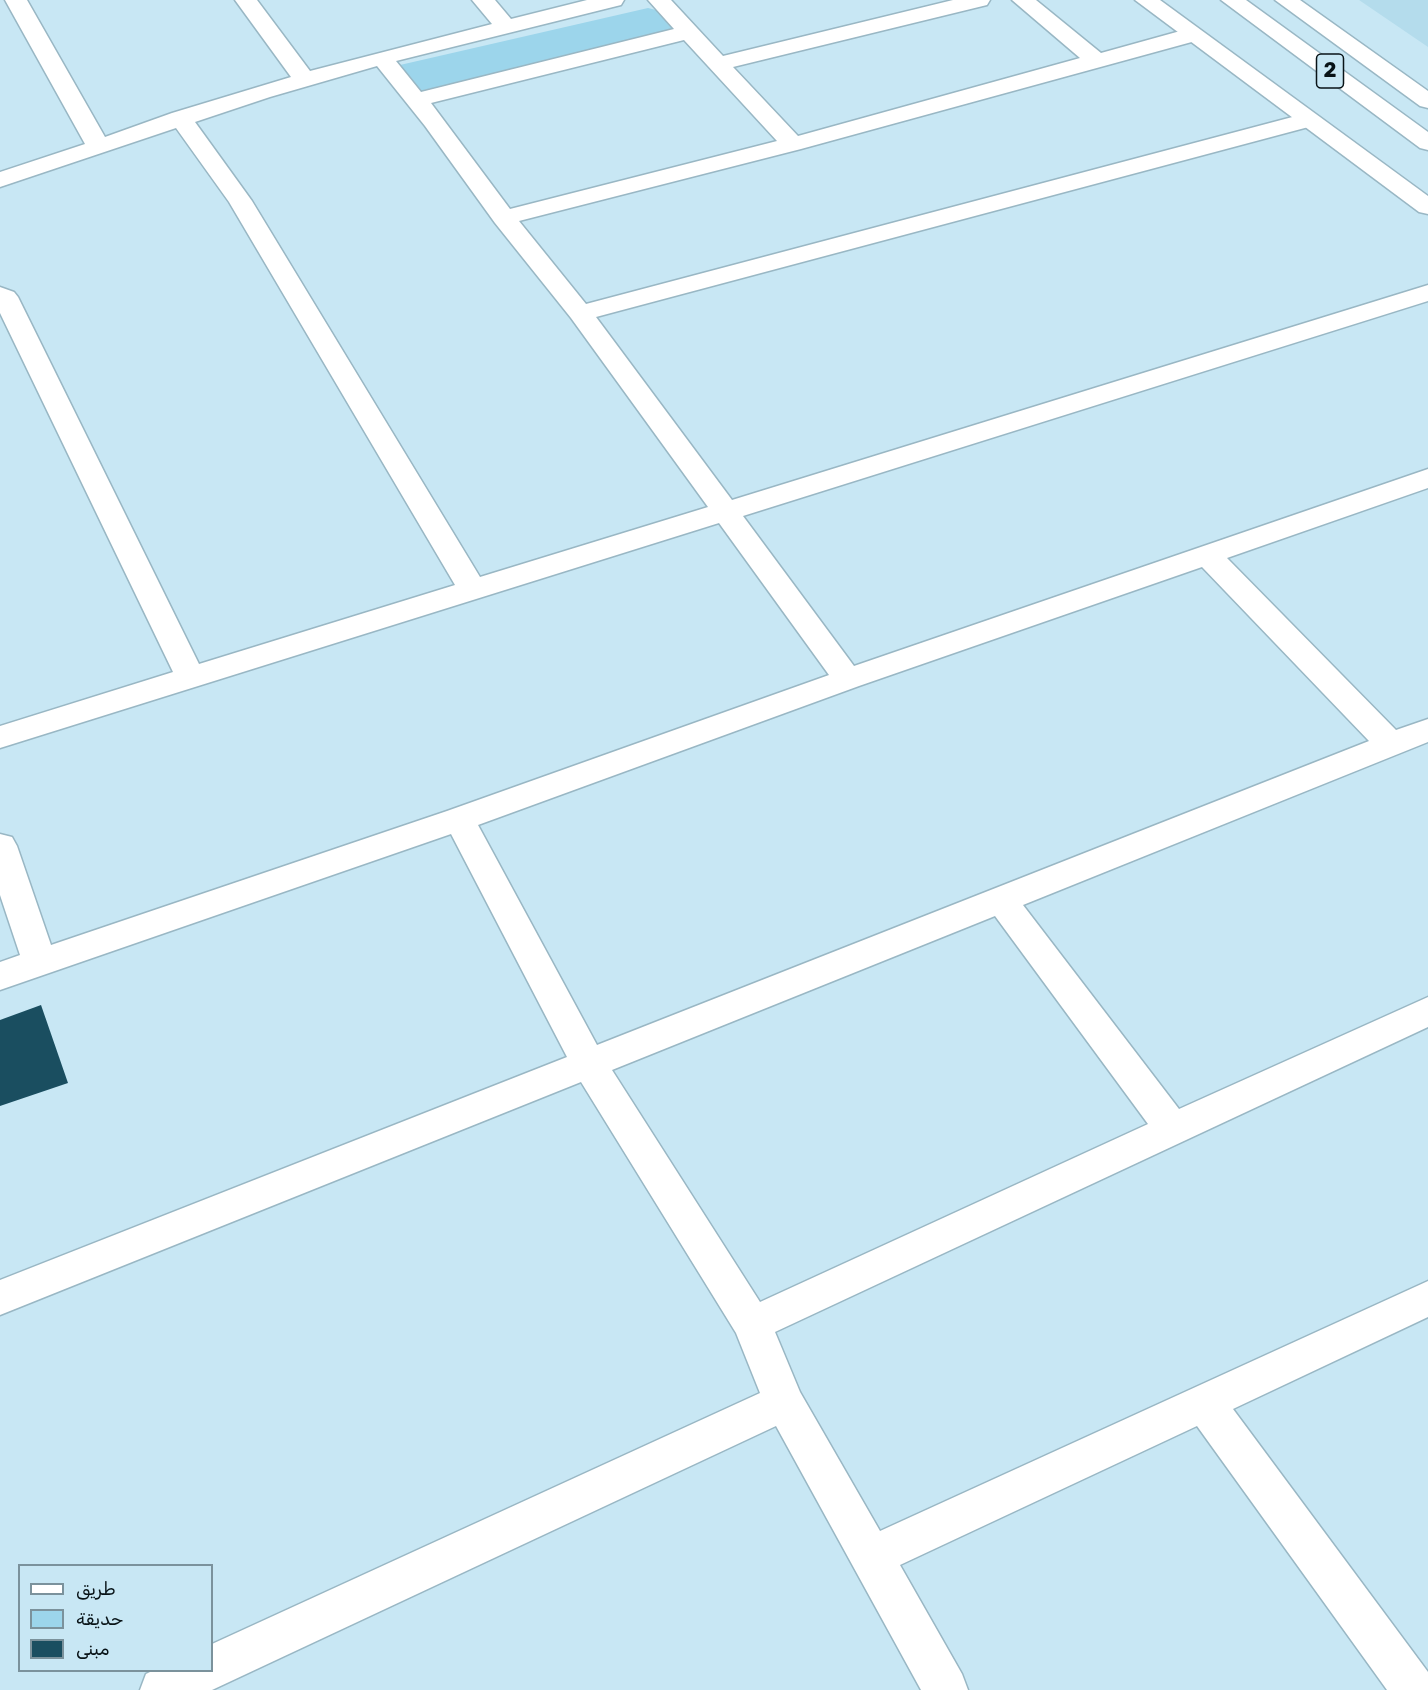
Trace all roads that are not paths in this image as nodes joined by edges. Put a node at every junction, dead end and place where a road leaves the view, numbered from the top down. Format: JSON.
{"nodes":[{"id":1,"x":16,"y":0,"type":"edge"},
{"id":2,"x":246,"y":0,"type":"edge"},
{"id":3,"x":483,"y":0,"type":"edge"},
{"id":4,"x":613,"y":0,"type":"edge"},
{"id":5,"x":659,"y":0,"type":"edge"},
{"id":6,"x":980,"y":0,"type":"edge"},
{"id":7,"x":1023,"y":0,"type":"edge"},
{"id":8,"x":1146,"y":0,"type":"edge"},
{"id":9,"x":1232,"y":0,"type":"edge"},
{"id":10,"x":1286,"y":0,"type":"edge"},
{"id":11,"x":506,"y":26,"type":"junction"},
{"id":12,"x":689,"y":32,"type":"junction"},
{"id":13,"x":1191,"y":35,"type":"junction"},
{"id":14,"x":382,"y":58,"type":"junction"},
{"id":15,"x":1096,"y":61,"type":"junction"},
{"id":16,"x":717,"y":64,"type":"junction"},
{"id":17,"x":305,"y":80,"type":"junction"},
{"id":18,"x":416,"y":100,"type":"junction"},
{"id":19,"x":1428,"y":101,"type":"edge"},
{"id":20,"x":180,"y":118,"type":"junction"},
{"id":21,"x":1308,"y":120,"type":"junction"},
{"id":22,"x":1428,"y":143,"type":"edge"},
{"id":23,"x":793,"y":144,"type":"junction"},
{"id":24,"x":98,"y":146,"type":"junction"},
{"id":25,"x":0,"y":180,"type":"edge"},
{"id":26,"x":1428,"y":207,"type":"edge"},
{"id":27,"x":504,"y":218,"type":"junction"},
{"id":28,"x":1428,"y":293,"type":"edge"},
{"id":29,"x":0,"y":295,"type":"edge"},
{"id":30,"x":580,"y":313,"type":"junction"},
{"id":31,"x":1428,"y":478,"type":"edge"},
{"id":32,"x":725,"y":512,"type":"junction"},
{"id":33,"x":1207,"y":555,"type":"junction"},
{"id":34,"x":473,"y":590,"type":"junction"},
{"id":35,"x":191,"y":678,"type":"junction"},
{"id":36,"x":848,"y":679,"type":"junction"},
{"id":37,"x":1428,"y":730,"type":"edge"},
{"id":38,"x":0,"y":737,"type":"edge"},
{"id":39,"x":1392,"y":745,"type":"junction"},
{"id":40,"x":459,"y":819,"type":"junction"},
{"id":41,"x":0,"y":846,"type":"edge"},
{"id":42,"x":1001,"y":900,"type":"junction"},
{"id":43,"x":40,"y":962,"type":"junction"},
{"id":44,"x":0,"y":976,"type":"edge"},
{"id":45,"x":1428,"y":1011,"type":"edge"},
{"id":46,"x":589,"y":1064,"type":"junction"},
{"id":47,"x":1173,"y":1129,"type":"junction"},
{"id":48,"x":0,"y":1298,"type":"edge"},
{"id":49,"x":1428,"y":1298,"type":"edge"},
{"id":50,"x":752,"y":1324,"type":"junction"},
{"id":51,"x":784,"y":1402,"type":"junction"},
{"id":52,"x":1205,"y":1404,"type":"junction"},
{"id":53,"x":871,"y":1557,"type":"junction"},
{"id":54,"x":213,"y":1667,"type":"edge"},
{"id":55,"x":203,"y":1672,"type":"edge"},
{"id":56,"x":162,"y":1690,"type":"edge"},
{"id":57,"x":946,"y":1690,"type":"edge"},
{"id":58,"x":1414,"y":1690,"type":"edge"}],
"edges":[{"from":1,"to":24,"type":"main road"},
{"from":2,"to":17,"type":"main road"},
{"from":3,"to":11,"type":"main road"},
{"from":4,"to":11,"type":"main road"},
{"from":5,"to":12,"type":"main road"},
{"from":6,"to":16,"type":"main road"},
{"from":7,"to":15,"type":"main road"},
{"from":8,"to":13,"type":"main road"},
{"from":9,"to":22,"type":"main road","number":"2"},
{"from":10,"to":19,"type":"main road","number":"2"},
{"from":11,"to":14,"type":"main road"},
{"from":12,"to":16,"type":"main road"},
{"from":12,"to":18,"type":"main road"},
{"from":13,"to":15,"type":"main road"},
{"from":13,"to":21,"type":"main road"},
{"from":14,"to":17,"type":"main road"},
{"from":14,"to":18,"type":"main road"},
{"from":15,"to":23,"type":"main road"},
{"from":16,"to":23,"type":"main road"},
{"from":17,"to":20,"type":"main road"},
{"from":18,"to":27,"type":"main road"},
{"from":20,"to":24,"type":"main road"},
{"from":20,"to":34,"type":"main road"},
{"from":21,"to":26,"type":"main road"},
{"from":21,"to":30,"type":"main road"},
{"from":23,"to":27,"type":"main road"},
{"from":24,"to":25,"type":"main road"},
{"from":27,"to":30,"type":"main road"},
{"from":28,"to":32,"type":"main road"},
{"from":29,"to":35,"type":"main road"},
{"from":30,"to":32,"type":"main road"},
{"from":31,"to":33,"type":"main road"},
{"from":32,"to":34,"type":"main road"},
{"from":32,"to":36,"type":"main road"},
{"from":33,"to":36,"type":"main road"},
{"from":33,"to":39,"type":"main road"},
{"from":34,"to":35,"type":"main road"},
{"from":35,"to":38,"type":"main road"},
{"from":36,"to":40,"type":"main road"},
{"from":37,"to":39,"type":"main road"},
{"from":39,"to":42,"type":"main road"},
{"from":40,"to":43,"type":"main road"},
{"from":40,"to":46,"type":"main road"},
{"from":41,"to":43,"type":"main road"},
{"from":42,"to":46,"type":"main road"},
{"from":42,"to":47,"type":"main road"},
{"from":43,"to":44,"type":"main road"},
{"from":45,"to":47,"type":"main road"},
{"from":46,"to":48,"type":"main road"},
{"from":46,"to":50,"type":"main road"},
{"from":47,"to":50,"type":"main road"},
{"from":49,"to":52,"type":"main road"},
{"from":50,"to":51,"type":"main road"},
{"from":51,"to":53,"type":"main road"},
{"from":51,"to":54,"type":"main road"},
{"from":52,"to":53,"type":"main road"},
{"from":52,"to":58,"type":"main road"},
{"from":53,"to":57,"type":"main road"},
{"from":55,"to":56,"type":"main road"}]}
